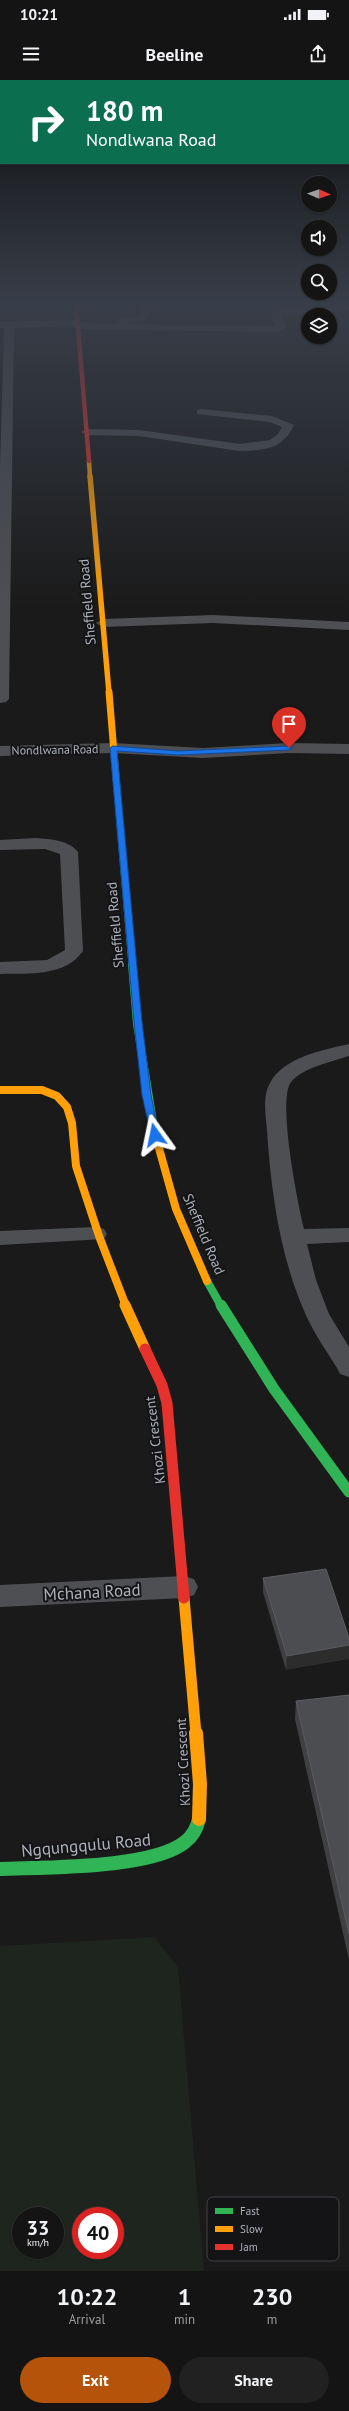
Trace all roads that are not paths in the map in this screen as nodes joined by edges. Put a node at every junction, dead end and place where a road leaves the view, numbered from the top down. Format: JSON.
{"nodes":[{"id":1,"x":3,"y":405,"type":"edge"},
{"id":2,"x":85,"y":405,"type":"edge"},
{"id":3,"x":201,"y":412,"type":"dead end"},
{"id":4,"x":87,"y":432,"type":"junction"},
{"id":5,"x":103,"y":623,"type":"junction"},
{"id":6,"x":349,"y":626,"type":"edge"},
{"id":7,"x":1,"y":667,"type":"edge"},
{"id":8,"x":1,"y":699,"type":"dead end"},
{"id":9,"x":113,"y":748,"type":"junction"},
{"id":10,"x":349,"y":748,"type":"edge"},
{"id":11,"x":0,"y":751,"type":"edge"},
{"id":12,"x":0,"y":845,"type":"edge"},
{"id":13,"x":0,"y":968,"type":"edge"},
{"id":14,"x":349,"y":1050,"type":"edge"},
{"id":15,"x":0,"y":1090,"type":"edge"},
{"id":16,"x":96,"y":1234,"type":"junction"},
{"id":17,"x":349,"y":1235,"type":"edge"},
{"id":18,"x":293,"y":1237,"type":"junction"},
{"id":19,"x":0,"y":1238,"type":"edge"},
{"id":20,"x":349,"y":1368,"type":"edge"},
{"id":21,"x":349,"y":1492,"type":"edge"},
{"id":22,"x":184,"y":1587,"type":"junction"},
{"id":23,"x":0,"y":1596,"type":"edge"},
{"id":24,"x":193,"y":1837,"type":"joint"},
{"id":25,"x":0,"y":1869,"type":"edge"}],
"edges":[{"from":1,"to":7,"type":"street"},
{"from":2,"to":4,"type":"street","name":"Sheffield Road"},
{"from":3,"to":4,"type":"street"},
{"from":4,"to":5,"type":"street","name":"Sheffield Road"},
{"from":5,"to":6,"type":"street"},
{"from":5,"to":9,"type":"street","name":"Sheffield Road"},
{"from":7,"to":8,"type":"street"},
{"from":9,"to":10,"type":"street","name":"Nondlwana Road"},
{"from":9,"to":11,"type":"street","name":"Nondlwana Road"},
{"from":9,"to":21,"type":"street","name":"Sheffield Road"},
{"from":12,"to":13,"type":"street"},
{"from":14,"to":18,"type":"street"},
{"from":15,"to":16,"type":"street","name":"Khozi Crescent"},
{"from":16,"to":19,"type":"street"},
{"from":16,"to":22,"type":"street","name":"Khozi Crescent"},
{"from":17,"to":18,"type":"street"},
{"from":18,"to":20,"type":"street"},
{"from":22,"to":23,"type":"street","name":"Mchana Road"},
{"from":22,"to":24,"type":"street","name":"Khozi Crescent"},
{"from":24,"to":25,"type":"street","name":"Ngqungqulu Road"}]}
